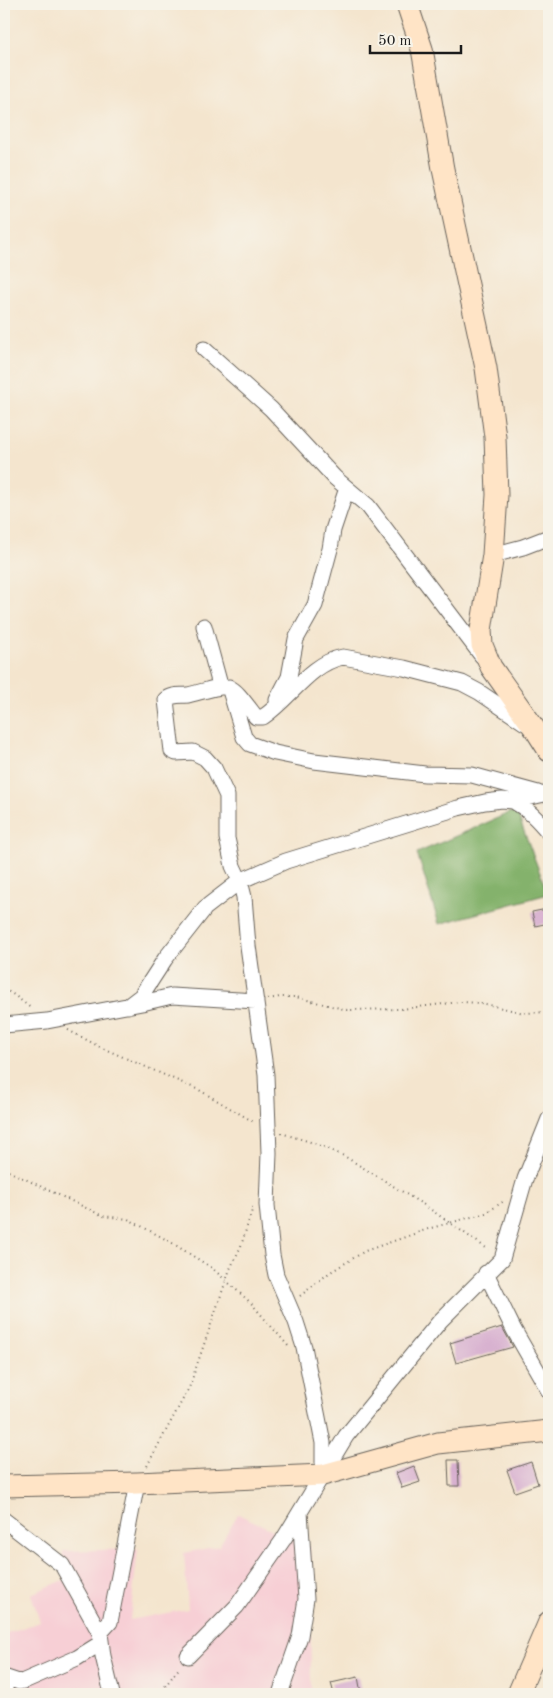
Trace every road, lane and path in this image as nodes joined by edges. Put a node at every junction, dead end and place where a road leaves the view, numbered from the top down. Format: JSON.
{"nodes":[{"id":1,"x":407,"y":4,"type":"edge"},
{"id":2,"x":204,"y":349,"type":"dead end"},
{"id":3,"x":347,"y":488,"type":"junction"},
{"id":4,"x":549,"y":537,"type":"edge"},
{"id":5,"x":492,"y":555,"type":"junction"},
{"id":6,"x":204,"y":626,"type":"dead end"},
{"id":7,"x":491,"y":667,"type":"junction"},
{"id":8,"x":224,"y":686,"type":"junction"},
{"id":9,"x":270,"y":712,"type":"junction"},
{"id":10,"x":537,"y":732,"type":"junction"},
{"id":11,"x":549,"y":751,"type":"edge"},
{"id":12,"x":545,"y":793,"type":"edge"},
{"id":13,"x":512,"y":801,"type":"junction"},
{"id":14,"x":549,"y":833,"type":"edge"},
{"id":15,"x":240,"y":881,"type":"junction"},
{"id":16,"x":4,"y":989,"type":"edge"},
{"id":17,"x":256,"y":1001,"type":"junction"},
{"id":18,"x":128,"y":1006,"type":"junction"},
{"id":19,"x":549,"y":1012,"type":"edge"},
{"id":20,"x":47,"y":1021,"type":"junction"},
{"id":21,"x":4,"y":1025,"type":"edge"},
{"id":22,"x":549,"y":1119,"type":"edge"},
{"id":23,"x":267,"y":1129,"type":"junction"},
{"id":24,"x":4,"y":1169,"type":"edge"},
{"id":25,"x":507,"y":1197,"type":"dead end"},
{"id":26,"x":255,"y":1200,"type":"dead end"},
{"id":27,"x":449,"y":1222,"type":"junction"},
{"id":28,"x":502,"y":1259,"type":"junction"},
{"id":29,"x":486,"y":1273,"type":"junction"},
{"id":30,"x":226,"y":1280,"type":"junction"},
{"id":31,"x":289,"y":1305,"type":"junction"},
{"id":32,"x":291,"y":1349,"type":"dead end"},
{"id":33,"x":549,"y":1391,"type":"edge"},
{"id":34,"x":549,"y":1430,"type":"edge"},
{"id":35,"x":323,"y":1474,"type":"junction"},
{"id":36,"x":137,"y":1483,"type":"junction"},
{"id":37,"x":4,"y":1486,"type":"edge"},
{"id":38,"x":300,"y":1512,"type":"junction"},
{"id":39,"x":4,"y":1520,"type":"edge"},
{"id":40,"x":549,"y":1622,"type":"edge"},
{"id":41,"x":101,"y":1638,"type":"junction"},
{"id":42,"x":188,"y":1656,"type":"joint"},
{"id":43,"x":4,"y":1677,"type":"edge"},
{"id":44,"x":4,"y":1685,"type":"edge"},
{"id":45,"x":6,"y":1694,"type":"edge"},
{"id":46,"x":112,"y":1694,"type":"edge"},
{"id":47,"x":159,"y":1694,"type":"edge"},
{"id":48,"x":280,"y":1694,"type":"edge"},
{"id":49,"x":518,"y":1694,"type":"edge"}],
"edges":[{"from":1,"to":5,"type":"street"},
{"from":2,"to":3,"type":"street"},
{"from":3,"to":7,"type":"street"},
{"from":3,"to":9,"type":"street"},
{"from":4,"to":5,"type":"street"},
{"from":5,"to":7,"type":"street"},
{"from":6,"to":8,"type":"street"},
{"from":7,"to":10,"type":"street"},
{"from":8,"to":9,"type":"street"},
{"from":8,"to":12,"type":"street"},
{"from":8,"to":15,"type":"street"},
{"from":9,"to":10,"type":"street"},
{"from":10,"to":11,"type":"street"},
{"from":12,"to":13,"type":"street"},
{"from":13,"to":14,"type":"street"},
{"from":13,"to":15,"type":"street"},
{"from":15,"to":17,"type":"street"},
{"from":15,"to":18,"type":"street"},
{"from":16,"to":20,"type":"path"},
{"from":17,"to":18,"type":"street"},
{"from":17,"to":19,"type":"path"},
{"from":17,"to":23,"type":"street"},
{"from":18,"to":20,"type":"street"},
{"from":20,"to":21,"type":"street"},
{"from":20,"to":23,"type":"path"},
{"from":22,"to":28,"type":"street"},
{"from":23,"to":27,"type":"path"},
{"from":23,"to":31,"type":"street"},
{"from":24,"to":30,"type":"path"},
{"from":25,"to":27,"type":"path"},
{"from":26,"to":30,"type":"path"},
{"from":27,"to":28,"type":"path"},
{"from":27,"to":31,"type":"path"},
{"from":28,"to":29,"type":"street"},
{"from":29,"to":33,"type":"street"},
{"from":29,"to":35,"type":"street"},
{"from":30,"to":32,"type":"path"},
{"from":30,"to":36,"type":"path"},
{"from":31,"to":35,"type":"street"},
{"from":34,"to":35,"type":"street"},
{"from":35,"to":36,"type":"street"},
{"from":35,"to":38,"type":"street"},
{"from":36,"to":37,"type":"street"},
{"from":36,"to":41,"type":"street"},
{"from":38,"to":42,"type":"street"},
{"from":38,"to":48,"type":"street"},
{"from":39,"to":41,"type":"street"},
{"from":40,"to":49,"type":"street"},
{"from":41,"to":43,"type":"street"},
{"from":41,"to":46,"type":"street"},
{"from":42,"to":47,"type":"path"},
{"from":44,"to":45,"type":"street"}]}
